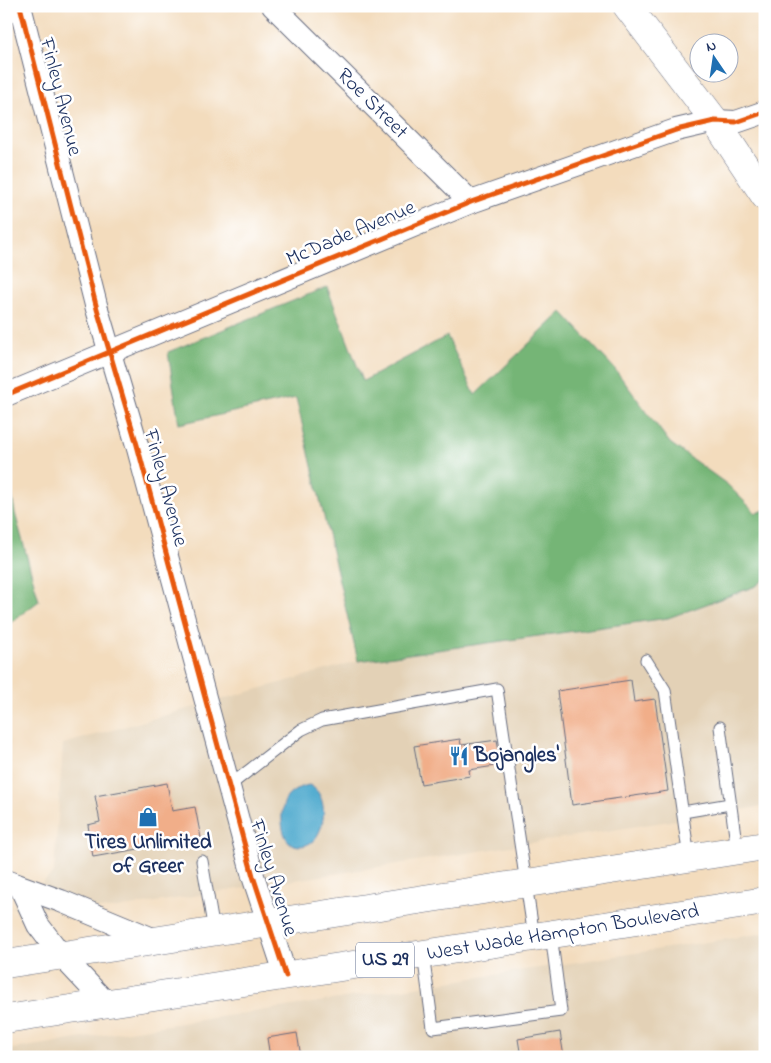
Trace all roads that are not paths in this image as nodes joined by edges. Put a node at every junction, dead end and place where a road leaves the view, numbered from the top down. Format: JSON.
{"nodes":[{"id":1,"x":20,"y":6,"type":"edge"},
{"id":2,"x":273,"y":6,"type":"edge"},
{"id":3,"x":627,"y":6,"type":"edge"},
{"id":4,"x":765,"y":112,"type":"edge"},
{"id":5,"x":715,"y":122,"type":"junction"},
{"id":6,"x":765,"y":196,"type":"edge"},
{"id":7,"x":471,"y":202,"type":"junction"},
{"id":8,"x":110,"y":352,"type":"junction"},
{"id":9,"x":6,"y":395,"type":"edge"},
{"id":10,"x":646,"y":660,"type":"dead end"},
{"id":11,"x":720,"y":727,"type":"dead end"},
{"id":12,"x":229,"y":786,"type":"junction"},
{"id":13,"x":730,"y":804,"type":"junction"},
{"id":14,"x":683,"y":812,"type":"junction"},
{"id":15,"x":765,"y":846,"type":"edge"},
{"id":16,"x":737,"y":850,"type":"junction"},
{"id":17,"x":689,"y":858,"type":"junction"},
{"id":18,"x":202,"y":861,"type":"dead end"},
{"id":19,"x":526,"y":883,"type":"junction"},
{"id":20,"x":14,"y":884,"type":"edge"},
{"id":21,"x":765,"y":901,"type":"edge"},
{"id":22,"x":268,"y":923,"type":"junction"},
{"id":23,"x":214,"y":931,"type":"junction"},
{"id":24,"x":542,"y":936,"type":"junction"},
{"id":25,"x":155,"y":940,"type":"junction"},
{"id":26,"x":423,"y":954,"type":"junction"},
{"id":27,"x":61,"y":955,"type":"junction"},
{"id":28,"x":6,"y":964,"type":"edge"},
{"id":29,"x":286,"y":976,"type":"junction"},
{"id":30,"x":107,"y":1004,"type":"junction"},
{"id":31,"x":6,"y":1019,"type":"edge"}],
"edges":[{"from":1,"to":8,"type":"street","name":"Finley Avenue"},
{"from":2,"to":7,"type":"street","name":"Roe Street"},
{"from":3,"to":5,"type":"main road"},
{"from":4,"to":5,"type":"street","name":"McDade Avenue"},
{"from":5,"to":6,"type":"main road"},
{"from":5,"to":7,"type":"street","name":"McDade Avenue"},
{"from":7,"to":8,"type":"street","name":"McDade Avenue"},
{"from":8,"to":9,"type":"street","name":"McDade Avenue"},
{"from":8,"to":12,"type":"street","name":"Finley Avenue"},
{"from":10,"to":14,"type":"lane"},
{"from":11,"to":13,"type":"lane"},
{"from":12,"to":19,"type":"lane"},
{"from":12,"to":22,"type":"street","name":"Finley Avenue"},
{"from":13,"to":14,"type":"lane"},
{"from":13,"to":16,"type":"lane"},
{"from":14,"to":17,"type":"lane"},
{"from":15,"to":16,"type":"main road"},
{"from":16,"to":17,"type":"main road"},
{"from":17,"to":19,"type":"main road"},
{"from":18,"to":23,"type":"lane"},
{"from":19,"to":22,"type":"main road"},
{"from":19,"to":24,"type":"lane"},
{"from":20,"to":25,"type":"street"},
{"from":20,"to":27,"type":"street"},
{"from":21,"to":24,"type":"main road","name":"West Wade Hampton Boulevard","number":"US 29"},
{"from":22,"to":23,"type":"main road"},
{"from":22,"to":29,"type":"street","name":"Finley Avenue"},
{"from":23,"to":25,"type":"main road"},
{"from":24,"to":26,"type":"main road","name":"West Wade Hampton Boulevard","number":"US 29"},
{"from":24,"to":26,"type":"lane"},
{"from":25,"to":27,"type":"main road"},
{"from":26,"to":29,"type":"main road","name":"West Wade Hampton Boulevard","number":"US 29"},
{"from":27,"to":28,"type":"main road"},
{"from":27,"to":30,"type":"street"},
{"from":29,"to":30,"type":"main road","name":"West Wade Hampton Boulevard","number":"US 29"},
{"from":30,"to":31,"type":"main road","name":"West Wade Hampton Boulevard","number":"US 29"}]}
